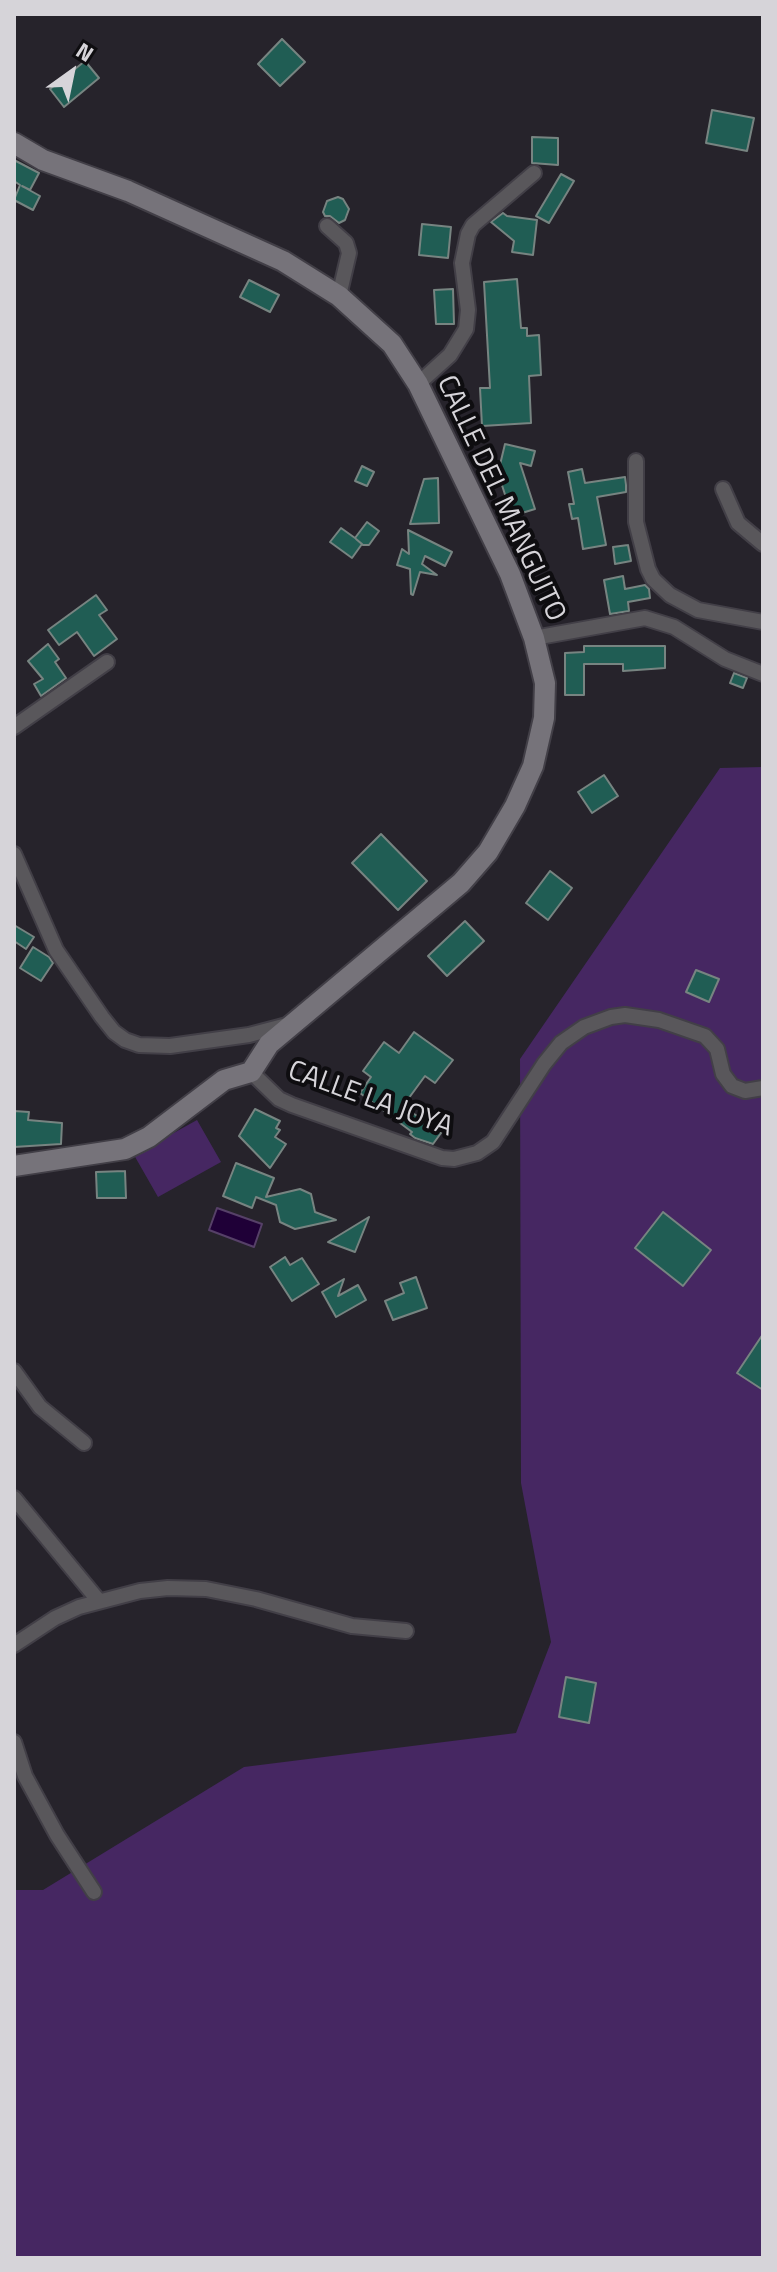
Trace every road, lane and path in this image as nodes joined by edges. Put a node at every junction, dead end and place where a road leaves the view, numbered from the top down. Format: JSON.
{"nodes":[{"id":1,"x":14,"y":143,"type":"edge"},
{"id":2,"x":534,"y":173,"type":"dead end"},
{"id":3,"x":327,"y":226,"type":"dead end"},
{"id":4,"x":339,"y":296,"type":"junction"},
{"id":5,"x":418,"y":384,"type":"junction"},
{"id":6,"x":636,"y":461,"type":"dead end"},
{"id":7,"x":723,"y":489,"type":"dead end"},
{"id":8,"x":763,"y":544,"type":"edge"},
{"id":9,"x":763,"y":622,"type":"edge"},
{"id":10,"x":534,"y":638,"type":"junction"},
{"id":11,"x":107,"y":662,"type":"dead end"},
{"id":12,"x":763,"y":674,"type":"edge"},
{"id":13,"x":14,"y":727,"type":"edge"},
{"id":14,"x":14,"y":854,"type":"edge"},
{"id":15,"x":296,"y":1023,"type":"junction"},
{"id":16,"x":251,"y":1072,"type":"junction"},
{"id":17,"x":763,"y":1088,"type":"edge"},
{"id":18,"x":14,"y":1166,"type":"edge"},
{"id":19,"x":14,"y":1371,"type":"edge"},
{"id":20,"x":84,"y":1443,"type":"dead end"},
{"id":21,"x":14,"y":1498,"type":"edge"},
{"id":22,"x":98,"y":1600,"type":"junction"},
{"id":23,"x":406,"y":1631,"type":"dead end"},
{"id":24,"x":14,"y":1645,"type":"edge"},
{"id":25,"x":14,"y":1742,"type":"edge"},
{"id":26,"x":94,"y":1892,"type":"dead end"}],
"edges":[{"from":1,"to":4,"type":"main road","name":"CALLE DEL MANGUITO"},
{"from":2,"to":5,"type":"street","name":"CALLE DEL MANGUITO"},
{"from":3,"to":4,"type":"street"},
{"from":4,"to":5,"type":"main road","name":"CALLE DEL MANGUITO"},
{"from":5,"to":10,"type":"main road","name":"CALLE DEL MANGUITO"},
{"from":6,"to":9,"type":"street"},
{"from":7,"to":8,"type":"street"},
{"from":10,"to":12,"type":"street"},
{"from":10,"to":15,"type":"main road","name":"CALLE DEL MANGUITO"},
{"from":11,"to":13,"type":"street"},
{"from":14,"to":15,"type":"street","name":"CALLE LA JOYA"},
{"from":15,"to":16,"type":"main road","name":"CALLE DEL MANGUITO"},
{"from":16,"to":17,"type":"street","name":"CALLE LA JOYA"},
{"from":16,"to":18,"type":"main road"},
{"from":19,"to":20,"type":"street"},
{"from":21,"to":22,"type":"street"},
{"from":22,"to":23,"type":"street"},
{"from":22,"to":24,"type":"street"},
{"from":25,"to":26,"type":"street"}]}
